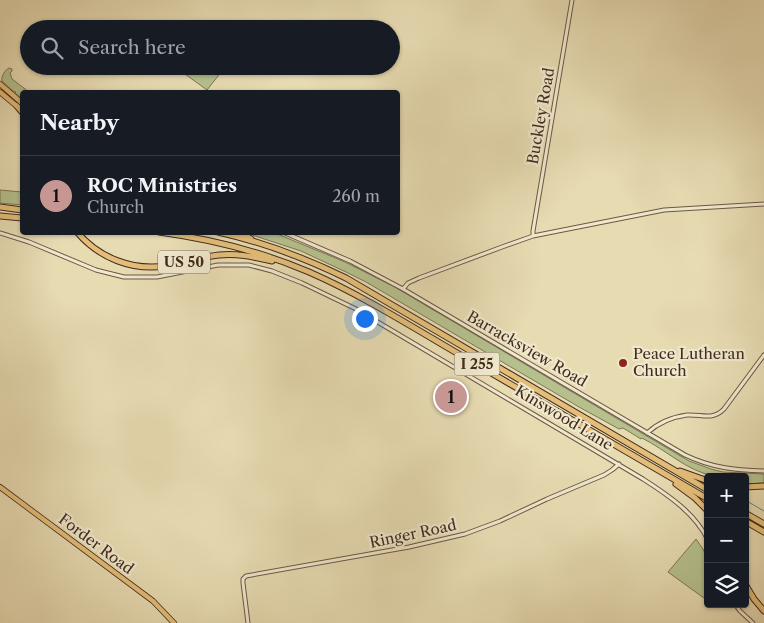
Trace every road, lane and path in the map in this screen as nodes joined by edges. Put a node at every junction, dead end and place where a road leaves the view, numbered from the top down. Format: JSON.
{"nodes":[{"id":1,"x":572,"y":0,"type":"edge"},
{"id":2,"x":0,"y":84,"type":"edge"},
{"id":3,"x":0,"y":92,"type":"edge"},
{"id":4,"x":20,"y":107,"type":"edge"},
{"id":5,"x":20,"y":107,"type":"edge"},
{"id":6,"x":764,"y":204,"type":"edge"},
{"id":7,"x":0,"y":207,"type":"edge"},
{"id":8,"x":20,"y":210,"type":"edge"},
{"id":9,"x":0,"y":216,"type":"edge"},
{"id":10,"x":20,"y":218,"type":"edge"},
{"id":11,"x":0,"y":233,"type":"edge"},
{"id":12,"x":79,"y":235,"type":"edge"},
{"id":13,"x":177,"y":235,"type":"edge"},
{"id":14,"x":230,"y":235,"type":"edge"},
{"id":15,"x":244,"y":235,"type":"edge"},
{"id":16,"x":290,"y":235,"type":"edge"},
{"id":17,"x":533,"y":236,"type":"junction"},
{"id":18,"x":253,"y":241,"type":"junction"},
{"id":19,"x":295,"y":266,"type":"junction"},
{"id":20,"x":403,"y":289,"type":"junction"},
{"id":21,"x":764,"y":356,"type":"edge"},
{"id":22,"x":647,"y":433,"type":"junction"},
{"id":23,"x":619,"y":464,"type":"junction"},
{"id":24,"x":669,"y":468,"type":"junction"},
{"id":25,"x":655,"y":469,"type":"junction"},
{"id":26,"x":764,"y":471,"type":"edge"},
{"id":27,"x":704,"y":480,"type":"edge"},
{"id":28,"x":764,"y":486,"type":"edge"},
{"id":29,"x":0,"y":487,"type":"edge"},
{"id":30,"x":749,"y":487,"type":"edge"},
{"id":31,"x":704,"y":488,"type":"edge"},
{"id":32,"x":704,"y":497,"type":"edge"},
{"id":33,"x":704,"y":507,"type":"edge"},
{"id":34,"x":749,"y":515,"type":"edge"},
{"id":35,"x":749,"y":523,"type":"edge"},
{"id":36,"x":764,"y":524,"type":"edge"},
{"id":37,"x":764,"y":532,"type":"edge"},
{"id":38,"x":704,"y":533,"type":"edge"},
{"id":39,"x":749,"y":591,"type":"edge"},
{"id":40,"x":738,"y":608,"type":"edge"},
{"id":41,"x":764,"y":611,"type":"edge"},
{"id":42,"x":174,"y":623,"type":"edge"},
{"id":43,"x":248,"y":623,"type":"edge"},
{"id":44,"x":753,"y":623,"type":"edge"}],
"edges":[{"from":1,"to":17,"type":"street","name":"Buckley Road"},
{"from":2,"to":4,"type":"main road"},
{"from":3,"to":5,"type":"main road"},
{"from":6,"to":17,"type":"street"},
{"from":7,"to":8,"type":"highway"},
{"from":9,"to":10,"type":"highway"},
{"from":11,"to":23,"type":"street","name":"Kinswood Lane"},
{"from":12,"to":19,"type":"highway","number":"US 50"},
{"from":13,"to":19,"type":"highway","number":"I 255"},
{"from":14,"to":18,"type":"highway","number":"I 255"},
{"from":15,"to":18,"type":"highway"},
{"from":16,"to":20,"type":"street","name":"Barracksview Road"},
{"from":17,"to":20,"type":"street"},
{"from":18,"to":24,"type":"highway","number":"I 255"},
{"from":19,"to":25,"type":"highway","number":"I 255"},
{"from":20,"to":22,"type":"street","name":"Barracksview Road"},
{"from":21,"to":22,"type":"street"},
{"from":22,"to":26,"type":"street","name":"Barracksview Road"},
{"from":23,"to":38,"type":"street","name":"Kinswood Lane"},
{"from":23,"to":43,"type":"street","name":"Ringer Road"},
{"from":24,"to":27,"type":"highway"},
{"from":24,"to":31,"type":"highway","number":"I 255"},
{"from":25,"to":32,"type":"highway","number":"I 255"},
{"from":25,"to":33,"type":"highway"},
{"from":28,"to":30,"type":"highway"},
{"from":29,"to":42,"type":"main road","name":"Forder Road"},
{"from":34,"to":36,"type":"highway"},
{"from":35,"to":37,"type":"highway"},
{"from":39,"to":41,"type":"highway"},
{"from":40,"to":44,"type":"street"}]}
